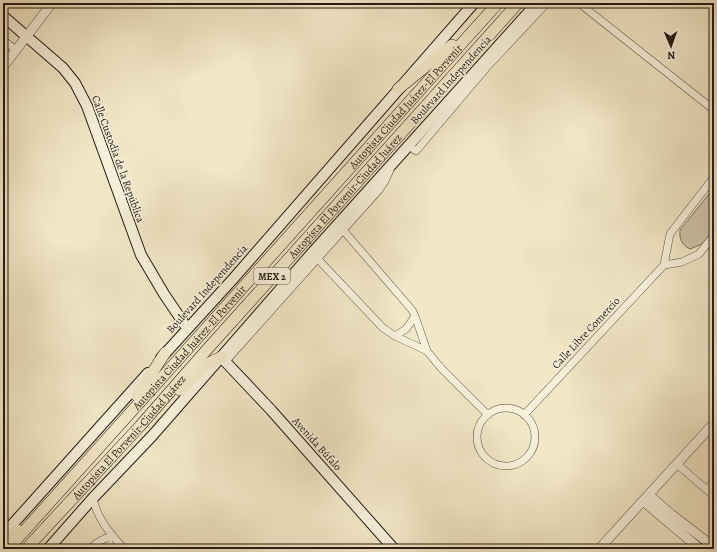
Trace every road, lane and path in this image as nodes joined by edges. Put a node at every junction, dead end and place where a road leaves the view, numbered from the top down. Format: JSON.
{"nodes":[{"id":1,"x":52,"y":3,"type":"edge"},
{"id":2,"x":474,"y":3,"type":"edge"},
{"id":3,"x":498,"y":3,"type":"edge"},
{"id":4,"x":518,"y":3,"type":"edge"},
{"id":5,"x":537,"y":3,"type":"edge"},
{"id":6,"x":547,"y":3,"type":"edge"},
{"id":7,"x":579,"y":3,"type":"edge"},
{"id":8,"x":3,"y":16,"type":"edge"},
{"id":9,"x":479,"y":24,"type":"junction"},
{"id":10,"x":27,"y":36,"type":"junction"},
{"id":11,"x":3,"y":40,"type":"edge"},
{"id":12,"x":16,"y":50,"type":"junction"},
{"id":13,"x":498,"y":51,"type":"junction"},
{"id":14,"x":3,"y":67,"type":"edge"},
{"id":15,"x":398,"y":89,"type":"junction"},
{"id":16,"x":714,"y":110,"type":"edge"},
{"id":17,"x":393,"y":163,"type":"junction"},
{"id":18,"x":714,"y":177,"type":"edge"},
{"id":19,"x":343,"y":230,"type":"junction"},
{"id":20,"x":714,"y":235,"type":"edge"},
{"id":21,"x":330,"y":239,"type":"junction"},
{"id":22,"x":315,"y":256,"type":"junction"},
{"id":23,"x":664,"y":265,"type":"junction"},
{"id":24,"x":416,"y":316,"type":"junction"},
{"id":25,"x":187,"y":328,"type":"junction"},
{"id":26,"x":395,"y":336,"type":"junction"},
{"id":27,"x":427,"y":351,"type":"junction"},
{"id":28,"x":165,"y":353,"type":"junction"},
{"id":29,"x":223,"y":359,"type":"junction"},
{"id":30,"x":488,"y":415,"type":"junction"},
{"id":31,"x":524,"y":415,"type":"junction"},
{"id":32,"x":714,"y":424,"type":"edge"},
{"id":33,"x":117,"y":426,"type":"junction"},
{"id":34,"x":140,"y":426,"type":"junction"},
{"id":35,"x":677,"y":464,"type":"junction"},
{"id":36,"x":714,"y":481,"type":"edge"},
{"id":37,"x":706,"y":490,"type":"junction"},
{"id":38,"x":714,"y":496,"type":"edge"},
{"id":39,"x":93,"y":498,"type":"junction"},
{"id":40,"x":646,"y":498,"type":"junction"},
{"id":41,"x":40,"y":513,"type":"junction"},
{"id":42,"x":62,"y":533,"type":"junction"},
{"id":43,"x":3,"y":535,"type":"edge"},
{"id":44,"x":112,"y":536,"type":"junction"},
{"id":45,"x":3,"y":542,"type":"edge"},
{"id":46,"x":714,"y":547,"type":"edge"},
{"id":47,"x":8,"y":549,"type":"edge"},
{"id":48,"x":26,"y":549,"type":"edge"},
{"id":49,"x":48,"y":549,"type":"edge"},
{"id":50,"x":56,"y":549,"type":"edge"},
{"id":51,"x":90,"y":549,"type":"edge"},
{"id":52,"x":124,"y":549,"type":"edge"},
{"id":53,"x":394,"y":549,"type":"edge"},
{"id":54,"x":599,"y":549,"type":"edge"},
{"id":55,"x":700,"y":549,"type":"edge"}],
"edges":[{"from":1,"to":10,"type":"street"},
{"from":2,"to":15,"type":"main road","name":"Boulevard Independencia"},
{"from":3,"to":9,"type":"highway","name":"Autopista Ciudad Juárez-El Porvenir","number":"MEX 2"},
{"from":4,"to":34,"type":"highway","name":"Autopista El Porvenir-Ciudad Juárez","number":"MEX 2"},
{"from":5,"to":13,"type":"main road","name":"Boulevard Independencia"},
{"from":6,"to":13,"type":"street"},
{"from":7,"to":16,"type":"street"},
{"from":8,"to":10,"type":"main road","name":"Calle Custodia de la República"},
{"from":9,"to":15,"type":"highway"},
{"from":9,"to":33,"type":"highway","name":"Autopista Ciudad Juárez-El Porvenir","number":"MEX 2"},
{"from":10,"to":12,"type":"street"},
{"from":10,"to":25,"type":"main road","name":"Calle Custodia de la República"},
{"from":11,"to":12,"type":"street"},
{"from":12,"to":14,"type":"street"},
{"from":13,"to":17,"type":"main road","name":"Boulevard Independencia"},
{"from":15,"to":25,"type":"main road","name":"Boulevard Independencia"},
{"from":17,"to":19,"type":"street"},
{"from":17,"to":21,"type":"main road","name":"Boulevard Independencia"},
{"from":18,"to":23,"type":"street"},
{"from":19,"to":21,"type":"street"},
{"from":19,"to":24,"type":"street"},
{"from":20,"to":23,"type":"street"},
{"from":21,"to":22,"type":"main road","name":"Boulevard Independencia"},
{"from":22,"to":26,"type":"street"},
{"from":22,"to":29,"type":"main road","name":"Boulevard Independencia"},
{"from":23,"to":31,"type":"street","name":"Calle Libre Comercio"},
{"from":24,"to":26,"type":"street"},
{"from":24,"to":27,"type":"street"},
{"from":25,"to":28,"type":"main road","name":"Boulevard Independencia"},
{"from":26,"to":27,"type":"street"},
{"from":27,"to":30,"type":"street"},
{"from":28,"to":33,"type":"highway"},
{"from":28,"to":43,"type":"main road","name":"Boulevard Independencia"},
{"from":29,"to":34,"type":"highway"},
{"from":29,"to":39,"type":"main road","name":"Boulevard Independencia"},
{"from":29,"to":53,"type":"main road","name":"Avenida Búfalo"},
{"from":30,"to":31,"type":"street"},
{"from":30,"to":31,"type":"street"},
{"from":32,"to":35,"type":"street"},
{"from":33,"to":41,"type":"highway","name":"Autopista Ciudad Juárez-El Porvenir","number":"MEX 2"},
{"from":34,"to":48,"type":"highway","name":"Autopista El Porvenir-Ciudad Juárez","number":"MEX 2"},
{"from":35,"to":37,"type":"street"},
{"from":35,"to":40,"type":"street"},
{"from":36,"to":37,"type":"street"},
{"from":37,"to":38,"type":"street"},
{"from":39,"to":42,"type":"main road","name":"Boulevard Independencia"},
{"from":39,"to":44,"type":"street"},
{"from":40,"to":46,"type":"street"},
{"from":40,"to":54,"type":"street"},
{"from":40,"to":55,"type":"street"},
{"from":41,"to":45,"type":"highway"},
{"from":41,"to":47,"type":"highway","name":"Autopista Ciudad Juárez-El Porvenir","number":"MEX 2"},
{"from":42,"to":49,"type":"main road","name":"Boulevard Independencia"},
{"from":42,"to":50,"type":"main road"},
{"from":44,"to":51,"type":"street"},
{"from":44,"to":52,"type":"street"}]}
